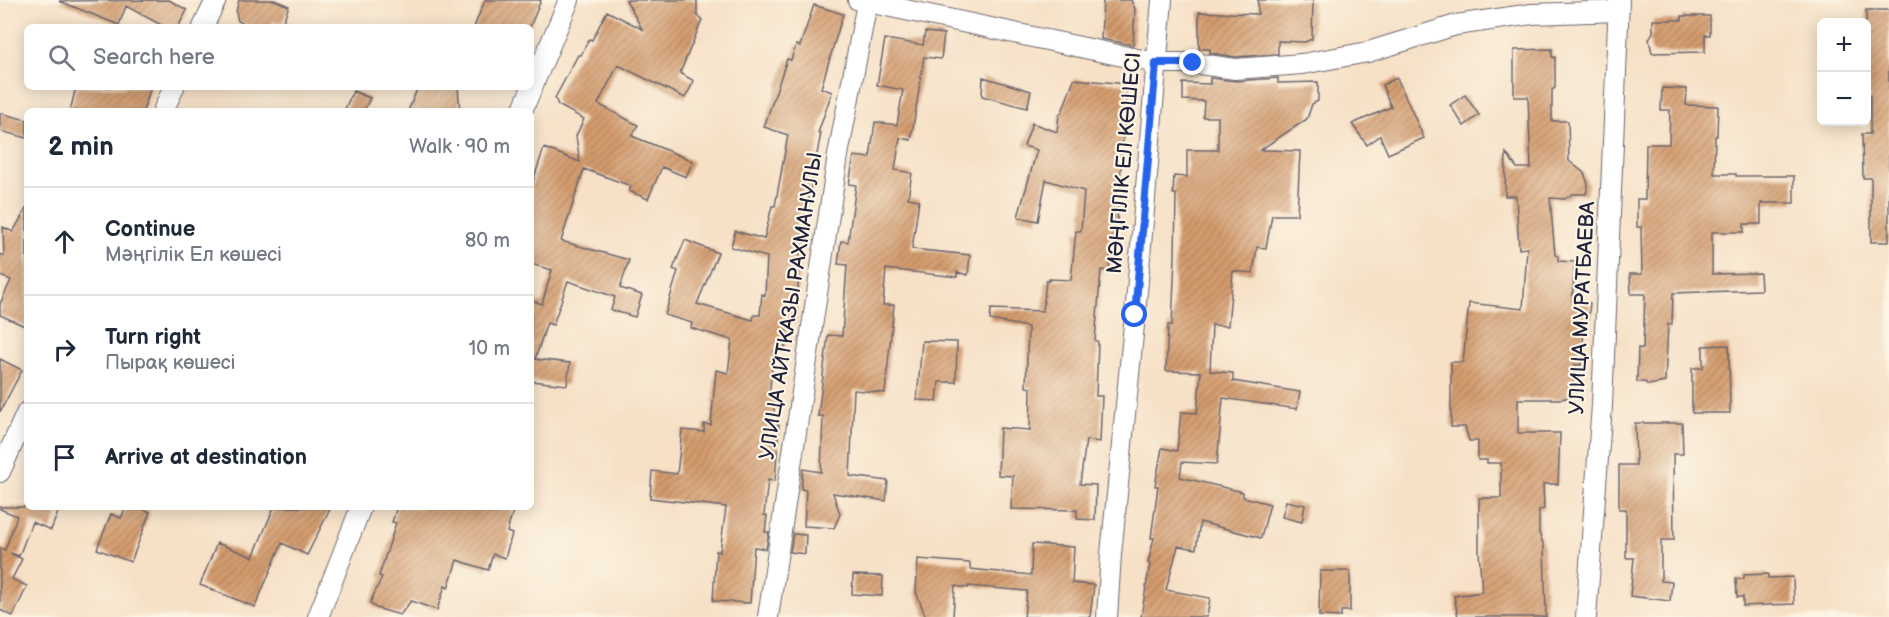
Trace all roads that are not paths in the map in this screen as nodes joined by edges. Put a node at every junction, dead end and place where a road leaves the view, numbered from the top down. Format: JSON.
{"nodes":[{"id":1,"x":216,"y":0,"type":"edge"},
{"id":2,"x":569,"y":0,"type":"edge"},
{"id":3,"x":1162,"y":0,"type":"edge"},
{"id":4,"x":862,"y":1,"type":"edge"},
{"id":5,"x":1619,"y":5,"type":"edge"},
{"id":6,"x":204,"y":24,"type":"edge"},
{"id":7,"x":1156,"y":63,"type":"junction"},
{"id":8,"x":534,"y":83,"type":"edge"},
{"id":9,"x":173,"y":90,"type":"edge"},
{"id":10,"x":531,"y":90,"type":"edge"},
{"id":11,"x":164,"y":108,"type":"edge"},
{"id":12,"x":523,"y":108,"type":"edge"},
{"id":13,"x":24,"y":419,"type":"edge"},
{"id":14,"x":0,"y":472,"type":"edge"},
{"id":15,"x":360,"y":510,"type":"edge"},
{"id":16,"x":318,"y":617,"type":"edge"},
{"id":17,"x":768,"y":617,"type":"edge"},
{"id":18,"x":1107,"y":617,"type":"edge"},
{"id":19,"x":1586,"y":617,"type":"edge"}],
"edges":[{"from":1,"to":6,"type":"street"},
{"from":2,"to":8,"type":"street"},
{"from":3,"to":7,"type":"street","name":"МӘҢГІЛІК ЕЛ КӨШЕСІ"},
{"from":4,"to":7,"type":"street"},
{"from":4,"to":17,"type":"street","name":"УЛИЦА АЙТКАЗЫ РАХМАНУЛЫ"},
{"from":5,"to":7,"type":"street"},
{"from":5,"to":19,"type":"street","name":"УЛИЦА МУРАТБАЕВА"},
{"from":7,"to":18,"type":"street","name":"МӘҢГІЛІК ЕЛ КӨШЕСІ"},
{"from":9,"to":11,"type":"street"},
{"from":10,"to":12,"type":"street"},
{"from":13,"to":14,"type":"street"},
{"from":15,"to":16,"type":"street"}]}
